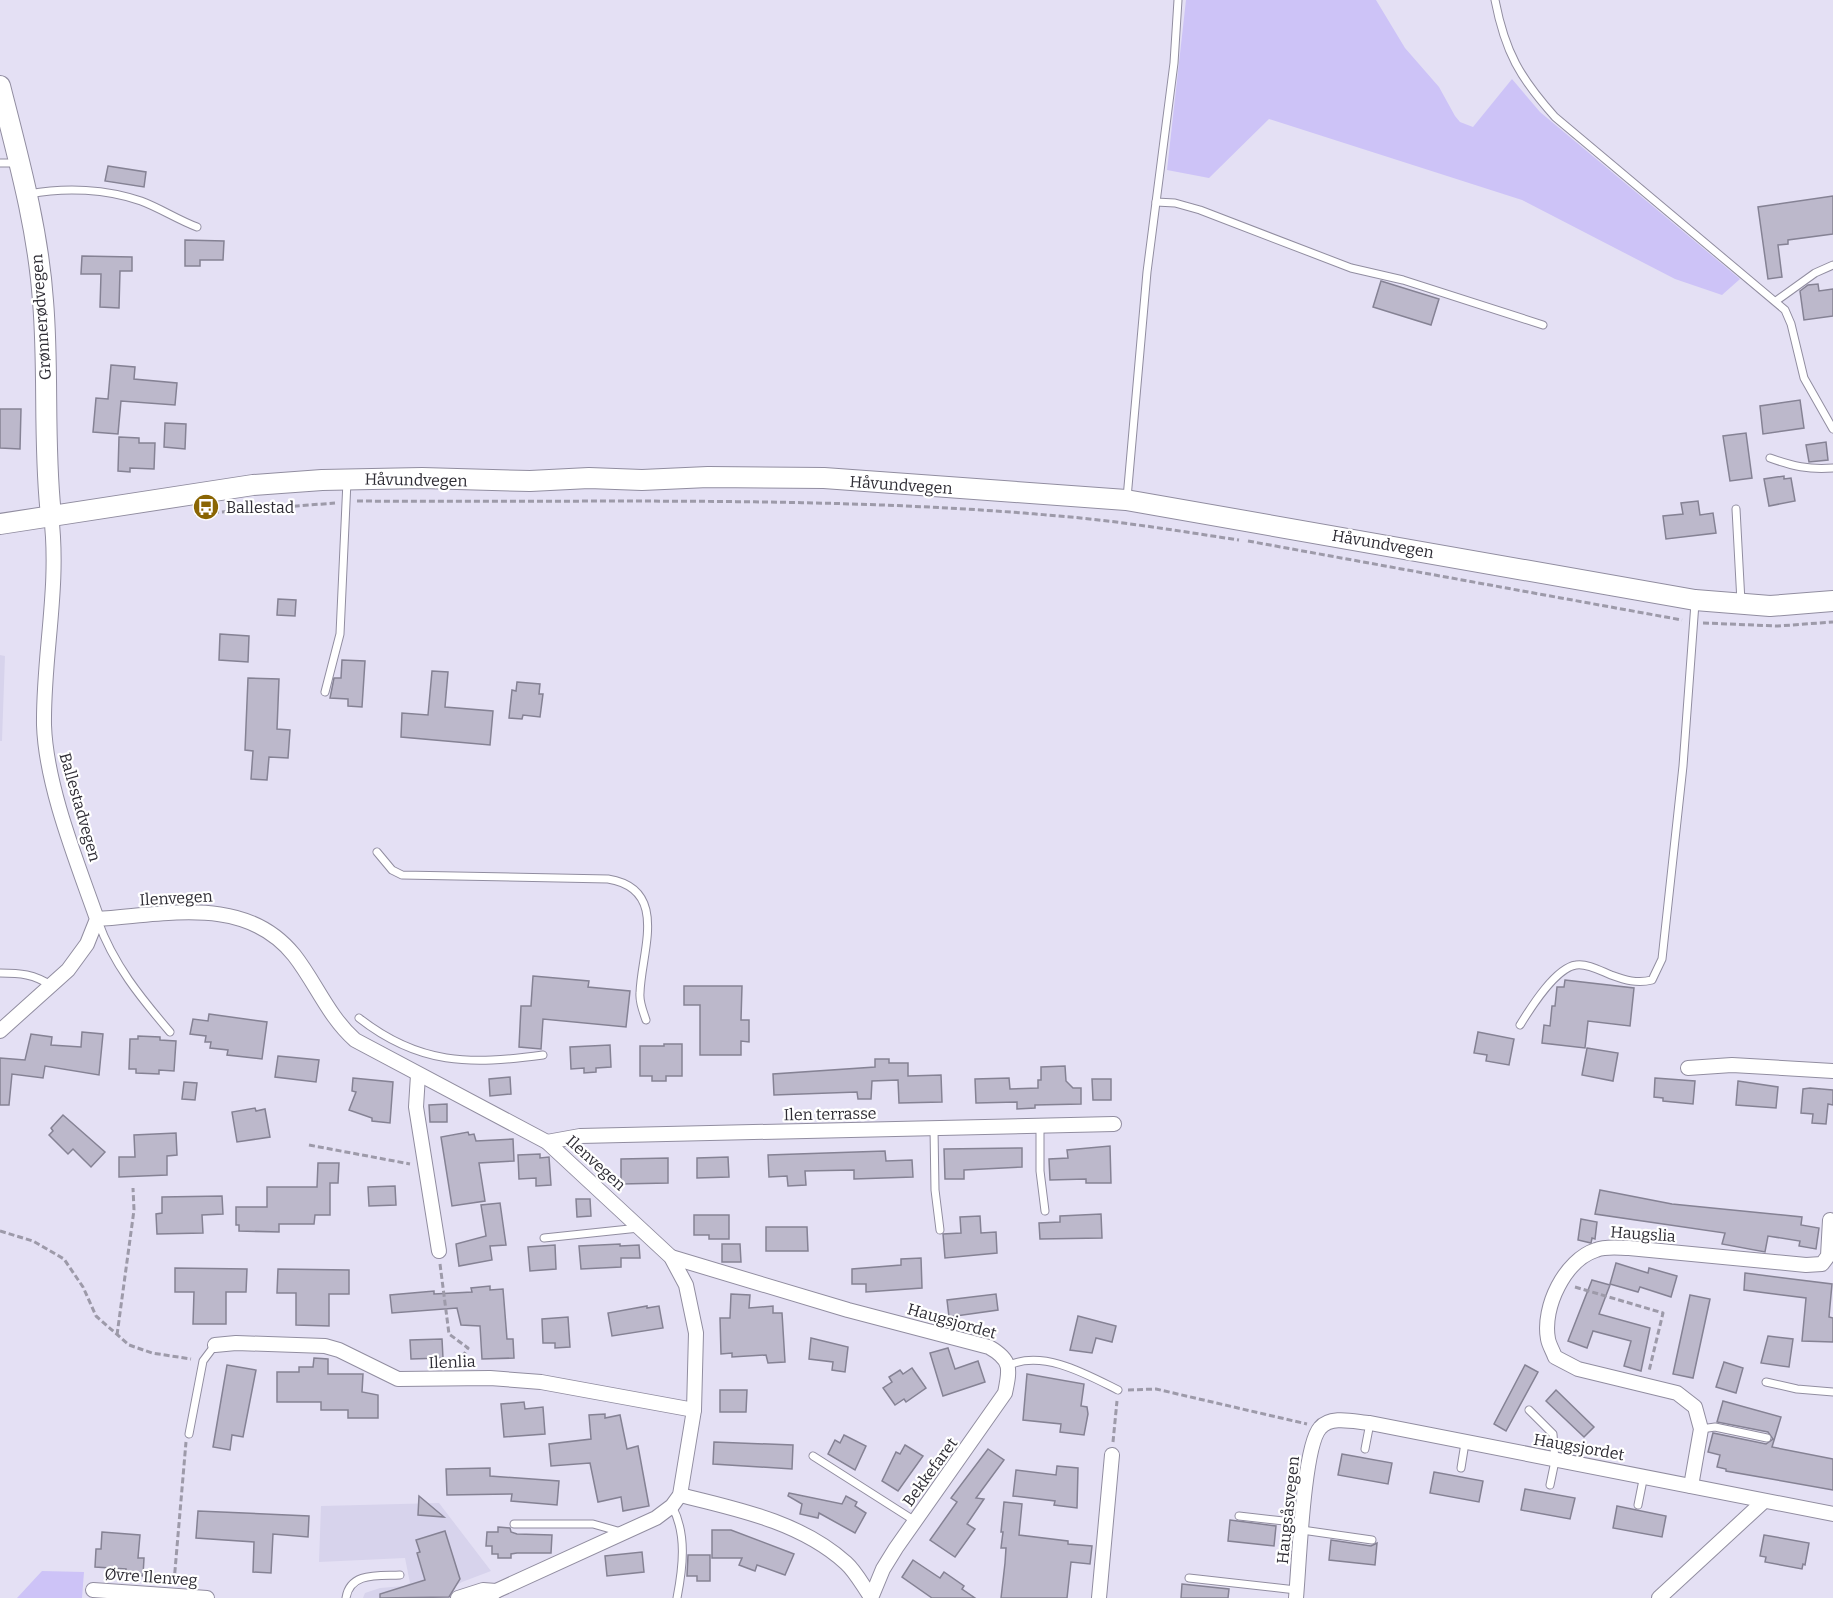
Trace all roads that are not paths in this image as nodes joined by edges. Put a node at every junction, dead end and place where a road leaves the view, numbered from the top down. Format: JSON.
{"nodes":[{"id":1,"x":1178,"y":0,"type":"edge"},
{"id":2,"x":1495,"y":0,"type":"edge"},
{"id":3,"x":0,"y":86,"type":"edge"},
{"id":4,"x":0,"y":163,"type":"edge"},
{"id":5,"x":20,"y":163,"type":"junction"},
{"id":6,"x":27,"y":194,"type":"junction"},
{"id":7,"x":1156,"y":202,"type":"junction"},
{"id":8,"x":197,"y":227,"type":"dead end"},
{"id":9,"x":1833,"y":265,"type":"edge"},
{"id":10,"x":1776,"y":301,"type":"junction"},
{"id":11,"x":1543,"y":325,"type":"dead end"},
{"id":12,"x":1833,"y":429,"type":"edge"},
{"id":13,"x":1770,"y":458,"type":"dead end"},
{"id":14,"x":1833,"y":468,"type":"edge"},
{"id":15,"x":347,"y":479,"type":"junction"},
{"id":16,"x":1126,"y":500,"type":"junction"},
{"id":17,"x":1736,"y":509,"type":"dead end"},
{"id":18,"x":51,"y":515,"type":"junction"},
{"id":19,"x":0,"y":524,"type":"edge"},
{"id":20,"x":1695,"y":600,"type":"junction"},
{"id":21,"x":1833,"y":601,"type":"edge"},
{"id":22,"x":1741,"y":605,"type":"junction"},
{"id":23,"x":325,"y":692,"type":"dead end"},
{"id":24,"x":377,"y":852,"type":"dead end"},
{"id":25,"x":97,"y":919,"type":"junction"},
{"id":26,"x":0,"y":973,"type":"edge"},
{"id":27,"x":52,"y":986,"type":"junction"},
{"id":28,"x":358,"y":1018,"type":"dead end"},
{"id":29,"x":646,"y":1020,"type":"dead end"},
{"id":30,"x":1520,"y":1025,"type":"dead end"},
{"id":31,"x":0,"y":1031,"type":"edge"},
{"id":32,"x":170,"y":1032,"type":"dead end"},
{"id":33,"x":543,"y":1055,"type":"dead end"},
{"id":34,"x":1688,"y":1068,"type":"dead end"},
{"id":35,"x":1833,"y":1071,"type":"edge"},
{"id":36,"x":418,"y":1075,"type":"junction"},
{"id":37,"x":1114,"y":1125,"type":"dead end"},
{"id":38,"x":1040,"y":1127,"type":"junction"},
{"id":39,"x":934,"y":1129,"type":"junction"},
{"id":40,"x":547,"y":1142,"type":"junction"},
{"id":41,"x":1045,"y":1211,"type":"dead end"},
{"id":42,"x":1830,"y":1220,"type":"dead end"},
{"id":43,"x":641,"y":1228,"type":"junction"},
{"id":44,"x":940,"y":1230,"type":"dead end"},
{"id":45,"x":544,"y":1238,"type":"dead end"},
{"id":46,"x":439,"y":1251,"type":"dead end"},
{"id":47,"x":671,"y":1257,"type":"junction"},
{"id":48,"x":215,"y":1346,"type":"joint"},
{"id":49,"x":1009,"y":1365,"type":"junction"},
{"id":50,"x":1766,"y":1382,"type":"dead end"},
{"id":51,"x":1118,"y":1390,"type":"road end"},
{"id":52,"x":1833,"y":1392,"type":"edge"},
{"id":53,"x":694,"y":1410,"type":"junction"},
{"id":54,"x":1529,"y":1410,"type":"dead end"},
{"id":55,"x":1370,"y":1422,"type":"junction"},
{"id":56,"x":1320,"y":1428,"type":"joint"},
{"id":57,"x":1701,"y":1429,"type":"junction"},
{"id":58,"x":189,"y":1434,"type":"road end"},
{"id":59,"x":1767,"y":1438,"type":"dead end"},
{"id":60,"x":1465,"y":1443,"type":"junction"},
{"id":61,"x":1365,"y":1449,"type":"dead end"},
{"id":62,"x":1112,"y":1455,"type":"road end"},
{"id":63,"x":813,"y":1456,"type":"dead end"},
{"id":64,"x":1555,"y":1461,"type":"junction"},
{"id":65,"x":1461,"y":1468,"type":"dead end"},
{"id":66,"x":1644,"y":1476,"type":"junction"},
{"id":67,"x":1550,"y":1485,"type":"dead end"},
{"id":68,"x":1690,"y":1486,"type":"junction"},
{"id":69,"x":676,"y":1500,"type":"junction"},
{"id":70,"x":1763,"y":1502,"type":"junction"},
{"id":71,"x":1638,"y":1505,"type":"dead end"},
{"id":72,"x":1833,"y":1514,"type":"edge"},
{"id":73,"x":1239,"y":1516,"type":"dead end"},
{"id":74,"x":915,"y":1521,"type":"junction"},
{"id":75,"x":514,"y":1524,"type":"dead end"},
{"id":76,"x":1303,"y":1527,"type":"junction"},
{"id":77,"x":623,"y":1534,"type":"junction"},
{"id":78,"x":1372,"y":1540,"type":"dead end"},
{"id":79,"x":399,"y":1575,"type":"dead end"},
{"id":80,"x":1189,"y":1578,"type":"dead end"},
{"id":81,"x":93,"y":1590,"type":"dead end"},
{"id":82,"x":1296,"y":1594,"type":"edge"},
{"id":83,"x":491,"y":1595,"type":"edge"},
{"id":84,"x":871,"y":1597,"type":"edge"},
{"id":85,"x":207,"y":1598,"type":"edge"},
{"id":86,"x":345,"y":1598,"type":"edge"},
{"id":87,"x":458,"y":1598,"type":"edge"},
{"id":88,"x":677,"y":1598,"type":"edge"},
{"id":89,"x":1099,"y":1598,"type":"edge"},
{"id":90,"x":1659,"y":1598,"type":"edge"}],
"edges":[{"from":1,"to":7,"type":"lane"},
{"from":2,"to":10,"type":"lane"},
{"from":3,"to":5,"type":"main road","name":"Grønnerødvegen"},
{"from":4,"to":5,"type":"lane"},
{"from":5,"to":6,"type":"main road","name":"Grønnerødvegen"},
{"from":6,"to":8,"type":"lane"},
{"from":6,"to":18,"type":"main road","name":"Grønnerødvegen"},
{"from":7,"to":11,"type":"lane"},
{"from":7,"to":16,"type":"lane"},
{"from":9,"to":10,"type":"lane"},
{"from":10,"to":12,"type":"lane"},
{"from":13,"to":14,"type":"lane"},
{"from":15,"to":16,"type":"main road","name":"Håvundvegen"},
{"from":15,"to":18,"type":"main road","name":"Håvundvegen"},
{"from":15,"to":23,"type":"lane"},
{"from":16,"to":20,"type":"main road","name":"Håvundvegen"},
{"from":17,"to":22,"type":"lane"},
{"from":18,"to":19,"type":"main road","name":"Håvundvegen"},
{"from":18,"to":25,"type":"street","name":"Ballestadvegen"},
{"from":20,"to":22,"type":"main road","name":"Håvundvegen"},
{"from":20,"to":30,"type":"lane"},
{"from":21,"to":22,"type":"main road","name":"Håvundvegen"},
{"from":24,"to":29,"type":"lane"},
{"from":25,"to":27,"type":"street"},
{"from":25,"to":32,"type":"lane"},
{"from":25,"to":36,"type":"street","name":"Ilenvegen"},
{"from":26,"to":27,"type":"lane"},
{"from":27,"to":31,"type":"street"},
{"from":28,"to":33,"type":"lane"},
{"from":34,"to":35,"type":"street"},
{"from":36,"to":40,"type":"street","name":"Ilenvegen"},
{"from":36,"to":46,"type":"street"},
{"from":37,"to":38,"type":"street","name":"Ilen terrasse"},
{"from":38,"to":39,"type":"street","name":"Ilen terrasse"},
{"from":38,"to":41,"type":"lane"},
{"from":39,"to":40,"type":"street","name":"Ilen terrasse"},
{"from":39,"to":44,"type":"lane"},
{"from":40,"to":43,"type":"street","name":"Ilenvegen"},
{"from":42,"to":57,"type":"street","name":"Haugslia"},
{"from":43,"to":45,"type":"lane"},
{"from":43,"to":47,"type":"street","name":"Ilenvegen"},
{"from":47,"to":49,"type":"street","name":"Haugsjordet"},
{"from":47,"to":53,"type":"street","name":"Ilenvegen"},
{"from":48,"to":53,"type":"street","name":"Ilenlia"},
{"from":48,"to":58,"type":"lane"},
{"from":49,"to":51,"type":"lane"},
{"from":49,"to":74,"type":"street","name":"Bekkefaret"},
{"from":50,"to":52,"type":"lane"},
{"from":53,"to":69,"type":"street","name":"Ilenvegen"},
{"from":54,"to":64,"type":"lane"},
{"from":55,"to":56,"type":"street","name":"Haugsjordet"},
{"from":55,"to":60,"type":"street","name":"Haugsjordet"},
{"from":55,"to":61,"type":"lane"},
{"from":56,"to":76,"type":"street","name":"Haugsåsvegen"},
{"from":57,"to":59,"type":"lane"},
{"from":57,"to":68,"type":"street"},
{"from":60,"to":64,"type":"street","name":"Haugsjordet"},
{"from":60,"to":65,"type":"lane"},
{"from":62,"to":89,"type":"street"},
{"from":63,"to":74,"type":"lane"},
{"from":64,"to":66,"type":"street","name":"Haugsjordet"},
{"from":64,"to":67,"type":"lane"},
{"from":66,"to":68,"type":"street","name":"Haugsjordet"},
{"from":66,"to":71,"type":"lane"},
{"from":68,"to":70,"type":"street","name":"Haugsjordet"},
{"from":69,"to":77,"type":"street"},
{"from":69,"to":84,"type":"street","name":"Bekkefaret"},
{"from":69,"to":88,"type":"lane"},
{"from":70,"to":72,"type":"street","name":"Haugsjordet"},
{"from":70,"to":90,"type":"street"},
{"from":73,"to":76,"type":"lane"},
{"from":74,"to":84,"type":"street","name":"Bekkefaret"},
{"from":75,"to":77,"type":"lane"},
{"from":76,"to":78,"type":"lane"},
{"from":76,"to":82,"type":"street","name":"Haugsåsvegen"},
{"from":77,"to":83,"type":"street"},
{"from":79,"to":86,"type":"lane"},
{"from":80,"to":82,"type":"lane"},
{"from":81,"to":85,"type":"street","name":"Øvre Ilenveg"},
{"from":83,"to":87,"type":"street"}]}
